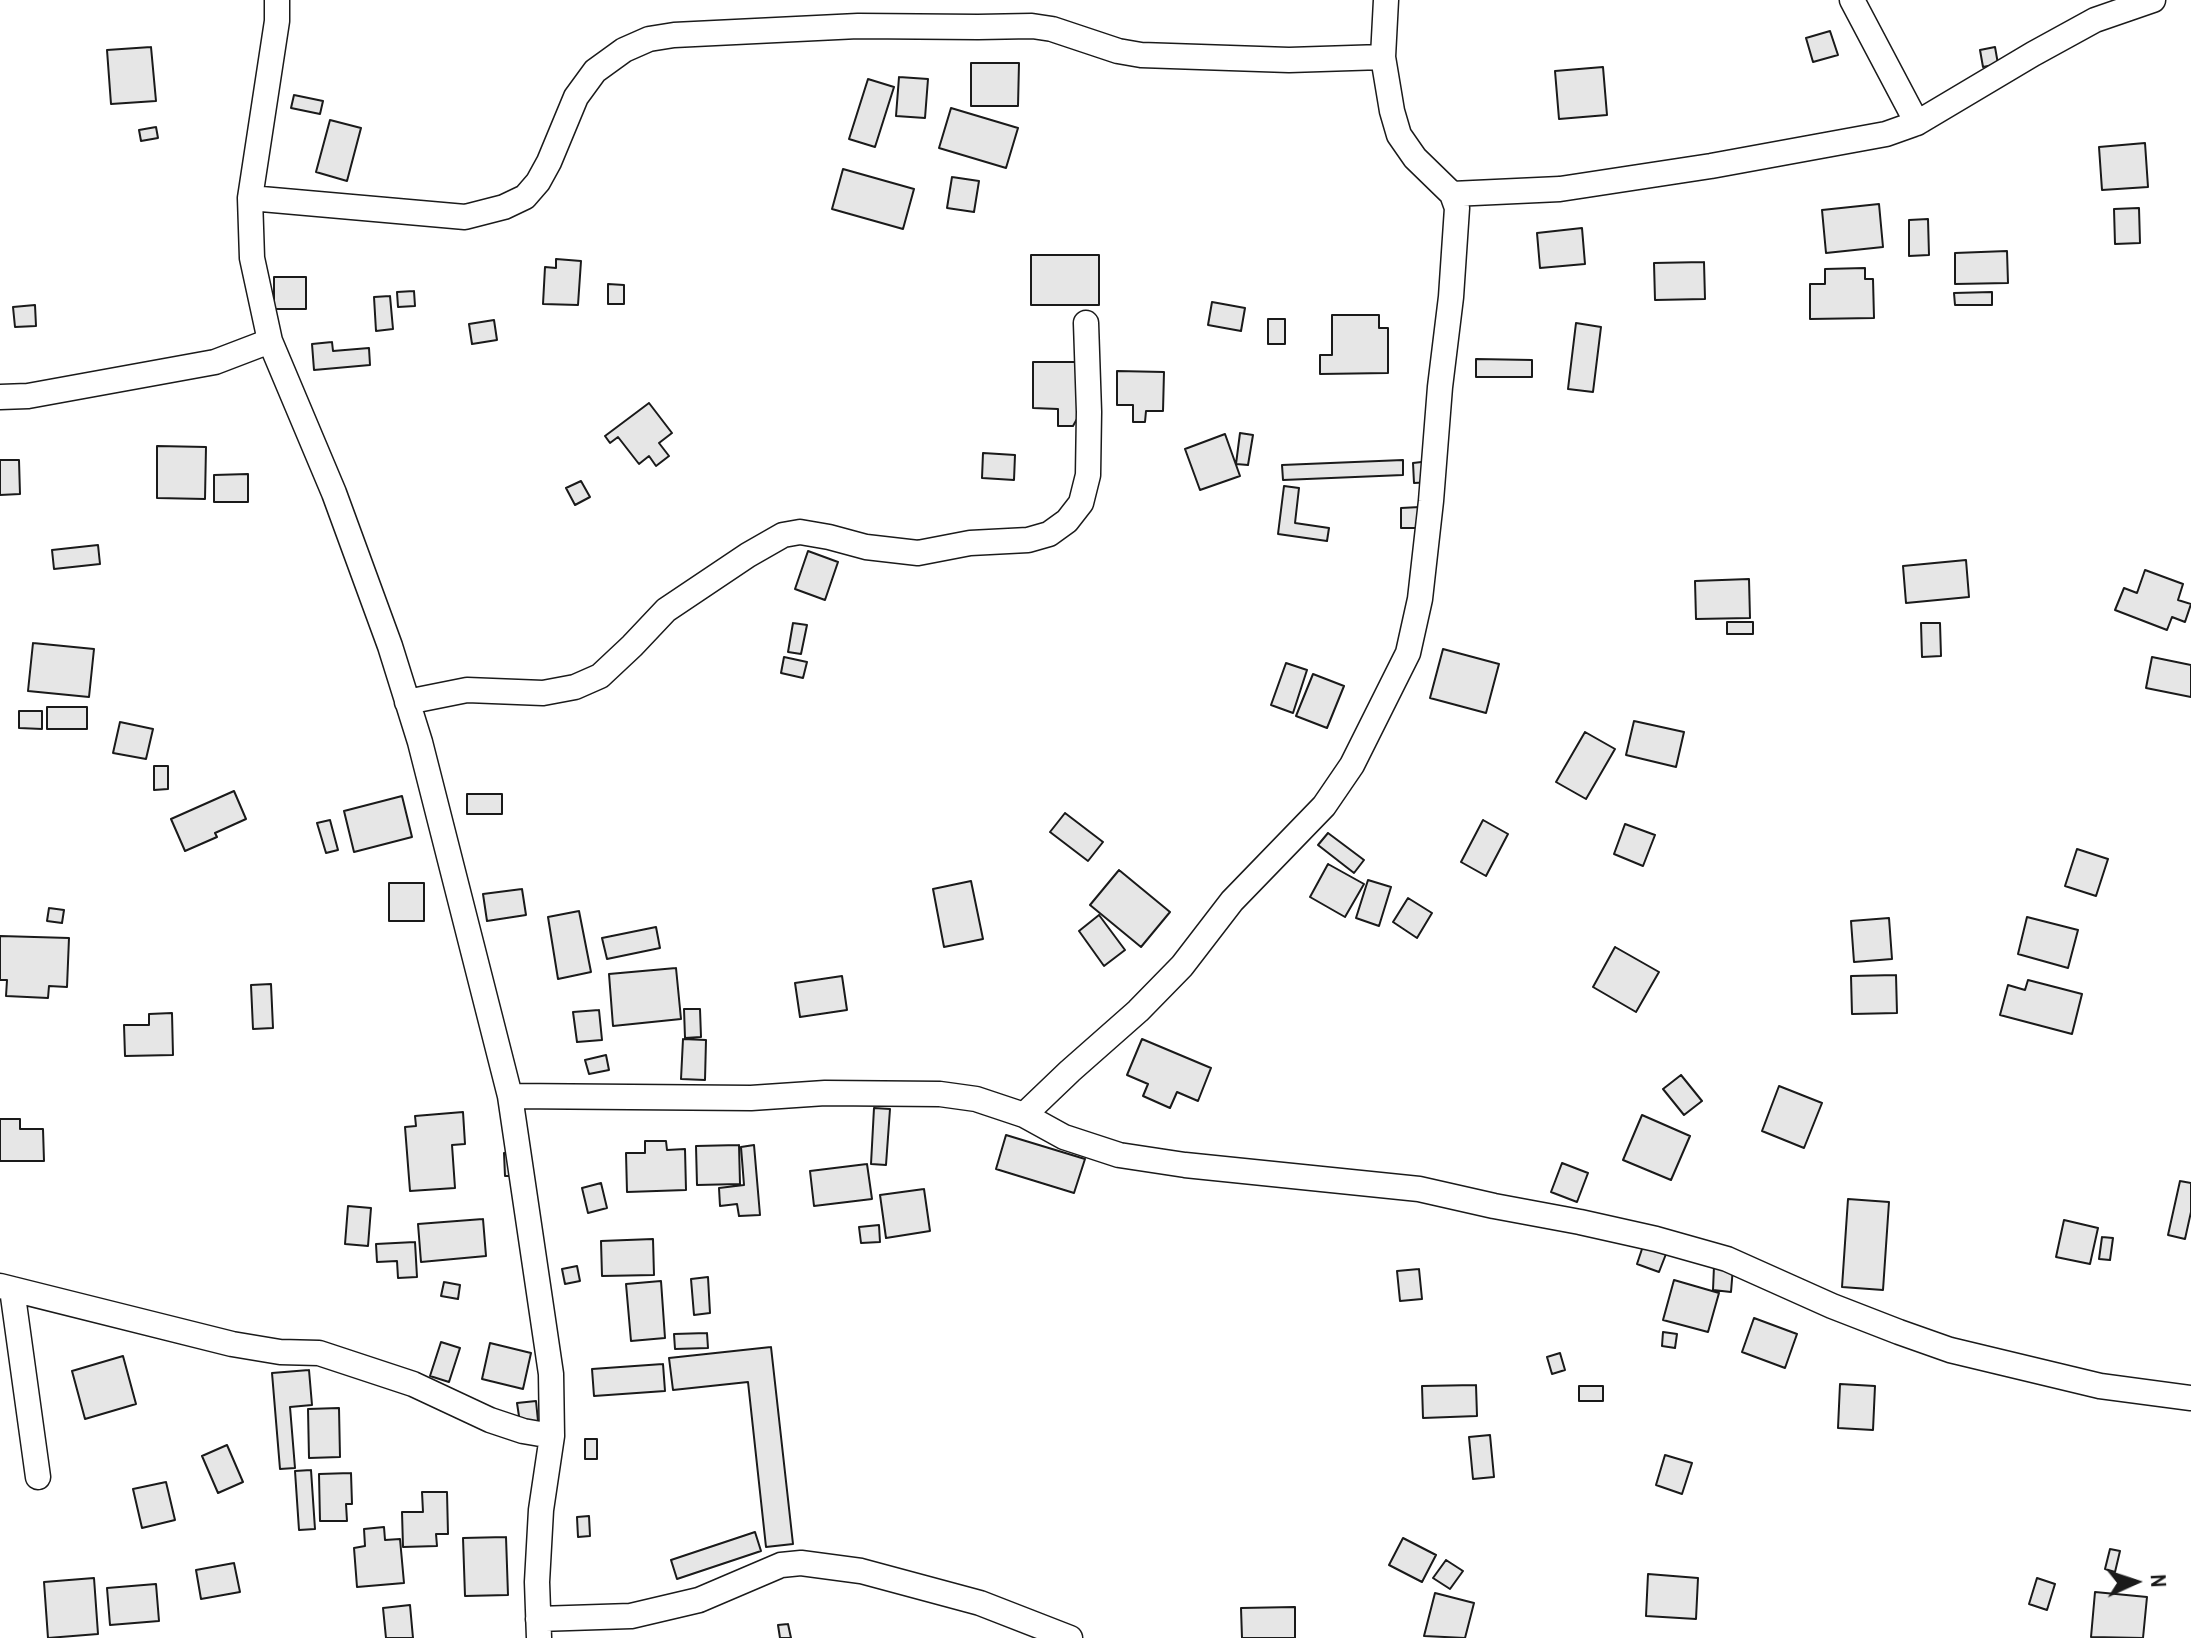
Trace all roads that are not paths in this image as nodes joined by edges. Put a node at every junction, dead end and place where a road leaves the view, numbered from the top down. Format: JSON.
{"nodes":[{"id":1,"x":277,"y":0,"type":"edge"},
{"id":2,"x":1386,"y":0,"type":"edge"},
{"id":3,"x":1852,"y":0,"type":"edge"},
{"id":4,"x":2153,"y":0,"type":"edge"},
{"id":5,"x":1383,"y":57,"type":"junction"},
{"id":6,"x":1917,"y":123,"type":"junction"},
{"id":7,"x":1452,"y":194,"type":"junction"},
{"id":8,"x":250,"y":198,"type":"junction"},
{"id":9,"x":1086,"y":323,"type":"dead end"},
{"id":10,"x":270,"y":341,"type":"junction"},
{"id":11,"x":0,"y":397,"type":"edge"},
{"id":12,"x":407,"y":702,"type":"junction"},
{"id":13,"x":510,"y":1096,"type":"junction"},
{"id":14,"x":1024,"y":1115,"type":"junction"},
{"id":15,"x":6,"y":1288,"type":"edge"},
{"id":16,"x":2191,"y":1398,"type":"edge"},
{"id":17,"x":523,"y":1431,"type":"junction"},
{"id":18,"x":552,"y":1436,"type":"junction"},
{"id":19,"x":547,"y":1468,"type":"junction"},
{"id":20,"x":38,"y":1477,"type":"dead end"},
{"id":21,"x":538,"y":1628,"type":"edge"},
{"id":22,"x":1070,"y":1638,"type":"edge"}],
"edges":[{"from":1,"to":8,"type":"street"},
{"from":2,"to":5,"type":"street"},
{"from":3,"to":6,"type":"street"},
{"from":4,"to":6,"type":"street"},
{"from":5,"to":7,"type":"street"},
{"from":5,"to":8,"type":"street"},
{"from":6,"to":7,"type":"street"},
{"from":7,"to":14,"type":"street"},
{"from":8,"to":10,"type":"street"},
{"from":9,"to":12,"type":"street"},
{"from":10,"to":11,"type":"street"},
{"from":10,"to":12,"type":"street"},
{"from":12,"to":13,"type":"street"},
{"from":13,"to":14,"type":"street"},
{"from":13,"to":18,"type":"street"},
{"from":14,"to":16,"type":"street"},
{"from":15,"to":17,"type":"street"},
{"from":15,"to":20,"type":"street"},
{"from":17,"to":18,"type":"street"},
{"from":17,"to":19,"type":"street"},
{"from":18,"to":19,"type":"street"},
{"from":19,"to":21,"type":"street"},
{"from":21,"to":22,"type":"street"}]}
